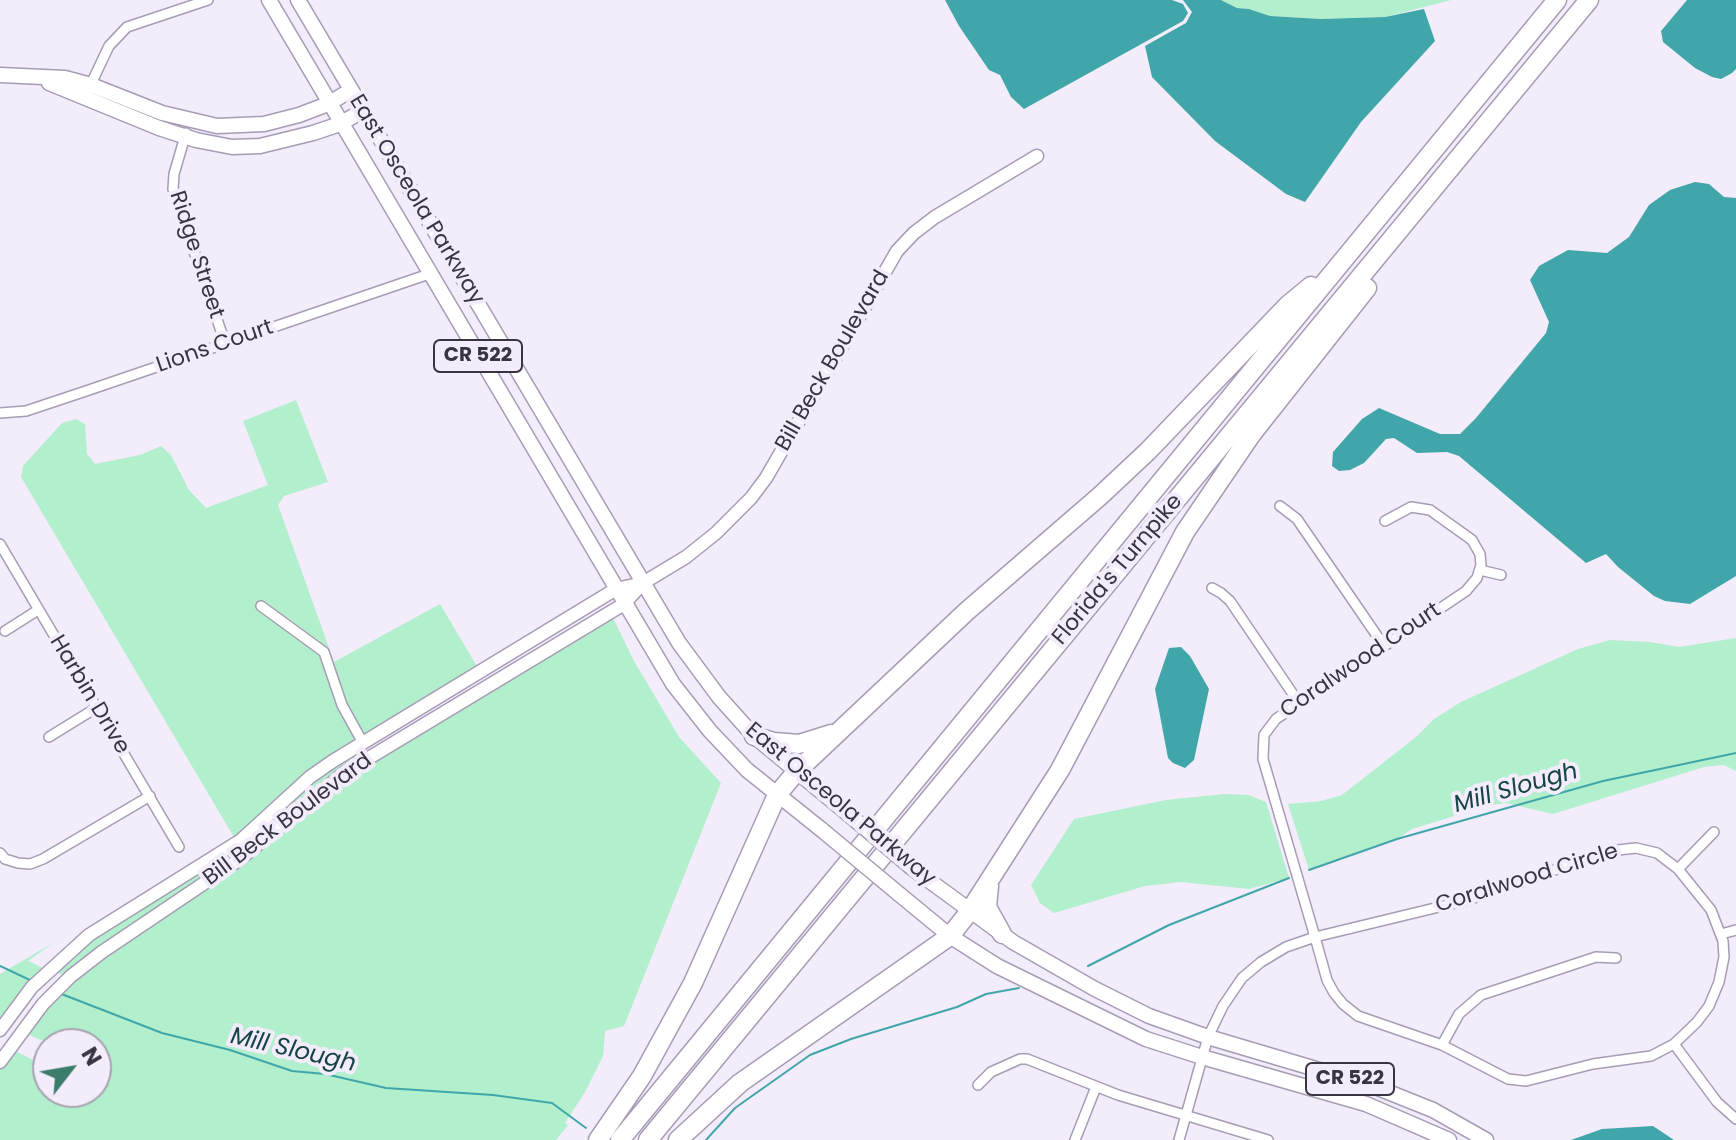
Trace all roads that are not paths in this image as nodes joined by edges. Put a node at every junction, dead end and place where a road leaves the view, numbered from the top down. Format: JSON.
{"nodes":[{"id":1,"x":208,"y":0,"type":"edge"},
{"id":2,"x":269,"y":0,"type":"edge"},
{"id":3,"x":298,"y":0,"type":"edge"},
{"id":4,"x":1557,"y":0,"type":"edge"},
{"id":5,"x":1589,"y":0,"type":"edge"},
{"id":6,"x":0,"y":75,"type":"edge"},
{"id":7,"x":351,"y":90,"type":"junction"},
{"id":8,"x":88,"y":91,"type":"junction"},
{"id":9,"x":1514,"y":91,"type":"junction"},
{"id":10,"x":328,"y":104,"type":"junction"},
{"id":11,"x":362,"y":111,"type":"junction"},
{"id":12,"x":191,"y":120,"type":"junction"},
{"id":13,"x":340,"y":124,"type":"junction"},
{"id":14,"x":184,"y":137,"type":"junction"},
{"id":15,"x":1037,"y":156,"type":"dead end"},
{"id":16,"x":1339,"y":265,"type":"junction"},
{"id":17,"x":429,"y":274,"type":"junction"},
{"id":18,"x":225,"y":343,"type":"junction"},
{"id":19,"x":0,"y":413,"type":"edge"},
{"id":20,"x":1280,"y":506,"type":"dead end"},
{"id":21,"x":1385,"y":521,"type":"dead end"},
{"id":22,"x":0,"y":544,"type":"edge"},
{"id":23,"x":1480,"y":570,"type":"junction"},
{"id":24,"x":1501,"y":575,"type":"dead end"},
{"id":25,"x":643,"y":583,"type":"junction"},
{"id":26,"x":1212,"y":588,"type":"dead end"},
{"id":27,"x":616,"y":589,"type":"junction"},
{"id":28,"x":624,"y":604,"type":"junction"},
{"id":29,"x":261,"y":606,"type":"dead end"},
{"id":30,"x":38,"y":610,"type":"junction"},
{"id":31,"x":5,"y":631,"type":"dead end"},
{"id":32,"x":1384,"y":646,"type":"junction"},
{"id":33,"x":1299,"y":703,"type":"junction"},
{"id":34,"x":96,"y":708,"type":"junction"},
{"id":35,"x":844,"y":727,"type":"junction"},
{"id":36,"x":754,"y":736,"type":"junction"},
{"id":37,"x":49,"y":737,"type":"dead end"},
{"id":38,"x":363,"y":743,"type":"junction"},
{"id":39,"x":371,"y":756,"type":"junction"},
{"id":40,"x":796,"y":772,"type":"junction"},
{"id":41,"x":777,"y":795,"type":"junction"},
{"id":42,"x":150,"y":796,"type":"junction"},
{"id":43,"x":1714,"y":832,"type":"dead end"},
{"id":44,"x":179,"y":847,"type":"dead end"},
{"id":45,"x":0,"y":853,"type":"edge"},
{"id":46,"x":1678,"y":869,"type":"junction"},
{"id":47,"x":990,"y":879,"type":"junction"},
{"id":48,"x":969,"y":912,"type":"junction"},
{"id":49,"x":1736,"y":930,"type":"edge"},
{"id":50,"x":1002,"y":934,"type":"junction"},
{"id":51,"x":1721,"y":934,"type":"junction"},
{"id":52,"x":950,"y":936,"type":"junction"},
{"id":53,"x":1315,"y":937,"type":"junction"},
{"id":54,"x":1616,"y":958,"type":"dead end"},
{"id":55,"x":0,"y":1030,"type":"edge"},
{"id":56,"x":1208,"y":1037,"type":"junction"},
{"id":57,"x":1674,"y":1044,"type":"junction"},
{"id":58,"x":1442,"y":1045,"type":"junction"},
{"id":59,"x":1202,"y":1057,"type":"junction"},
{"id":60,"x":0,"y":1062,"type":"edge"},
{"id":61,"x":978,"y":1085,"type":"dead end"},
{"id":62,"x":1096,"y":1087,"type":"junction"},
{"id":63,"x":1186,"y":1116,"type":"junction"},
{"id":64,"x":1736,"y":1119,"type":"edge"},
{"id":65,"x":598,"y":1140,"type":"edge"},
{"id":66,"x":620,"y":1140,"type":"edge"},
{"id":67,"x":648,"y":1140,"type":"edge"},
{"id":68,"x":678,"y":1140,"type":"edge"},
{"id":69,"x":1075,"y":1140,"type":"edge"},
{"id":70,"x":1179,"y":1140,"type":"edge"},
{"id":71,"x":1268,"y":1140,"type":"edge"},
{"id":72,"x":1449,"y":1140,"type":"edge"},
{"id":73,"x":1486,"y":1140,"type":"edge"}],
"edges":[{"from":1,"to":8,"type":"street"},
{"from":2,"to":10,"type":"main road","name":"East Osceola Parkway","number":"CR 522"},
{"from":3,"to":7,"type":"main road","name":"East Osceola Parkway","number":"CR 522"},
{"from":4,"to":16,"type":"highway","name":"Florida's Turnpike"},
{"from":5,"to":9,"type":"highway","name":"Florida's Turnpike"},
{"from":6,"to":8,"type":"main road"},
{"from":7,"to":10,"type":"main road"},
{"from":7,"to":11,"type":"main road","name":"East Osceola Parkway","number":"CR 522"},
{"from":8,"to":12,"type":"main road"},
{"from":8,"to":14,"type":"main road"},
{"from":9,"to":47,"type":"highway"},
{"from":9,"to":67,"type":"highway","name":"Florida's Turnpike"},
{"from":10,"to":12,"type":"main road"},
{"from":10,"to":13,"type":"main road","name":"East Osceola Parkway","number":"CR 522"},
{"from":11,"to":13,"type":"main road"},
{"from":11,"to":25,"type":"main road","name":"East Osceola Parkway","number":"CR 522"},
{"from":12,"to":14,"type":"street","name":"Ridge Street"},
{"from":13,"to":14,"type":"main road"},
{"from":13,"to":17,"type":"main road","name":"East Osceola Parkway","number":"CR 522"},
{"from":14,"to":18,"type":"street","name":"Ridge Street"},
{"from":15,"to":25,"type":"street","name":"Bill Beck Boulevard"},
{"from":16,"to":35,"type":"highway"},
{"from":16,"to":66,"type":"highway","name":"Florida's Turnpike"},
{"from":17,"to":18,"type":"street","name":"Lions Court"},
{"from":17,"to":27,"type":"main road","name":"East Osceola Parkway","number":"CR 522"},
{"from":18,"to":19,"type":"street","name":"Lions Court"},
{"from":20,"to":32,"type":"street"},
{"from":21,"to":23,"type":"street"},
{"from":22,"to":30,"type":"street","name":"Harbin Drive"},
{"from":23,"to":24,"type":"street"},
{"from":23,"to":32,"type":"street","name":"Coralwood Court"},
{"from":25,"to":27,"type":"street","name":"Bill Beck Boulevard"},
{"from":25,"to":28,"type":"street","name":"Bill Beck Boulevard"},
{"from":25,"to":36,"type":"main road","name":"East Osceola Parkway","number":"CR 522"},
{"from":26,"to":33,"type":"street"},
{"from":27,"to":28,"type":"main road","name":"East Osceola Parkway","number":"CR 522"},
{"from":27,"to":38,"type":"street","name":"Bill Beck Boulevard"},
{"from":28,"to":39,"type":"street","name":"Bill Beck Boulevard"},
{"from":28,"to":41,"type":"main road","name":"East Osceola Parkway","number":"CR 522"},
{"from":29,"to":38,"type":"street"},
{"from":30,"to":31,"type":"street"},
{"from":30,"to":34,"type":"street","name":"Harbin Drive"},
{"from":32,"to":33,"type":"street","name":"Coralwood Court"},
{"from":33,"to":53,"type":"street","name":"Coralwood Court"},
{"from":34,"to":37,"type":"street"},
{"from":34,"to":42,"type":"street","name":"Harbin Drive"},
{"from":35,"to":36,"type":"highway"},
{"from":35,"to":40,"type":"highway"},
{"from":36,"to":40,"type":"main road","name":"East Osceola Parkway","number":"CR 522"},
{"from":38,"to":39,"type":"street"},
{"from":38,"to":55,"type":"street","name":"Bill Beck Boulevard"},
{"from":39,"to":60,"type":"street","name":"Bill Beck Boulevard"},
{"from":40,"to":41,"type":"highway"},
{"from":40,"to":48,"type":"main road","name":"East Osceola Parkway","number":"CR 522","bridge":true},
{"from":41,"to":52,"type":"main road","name":"East Osceola Parkway","number":"CR 522","bridge":true},
{"from":41,"to":65,"type":"highway"},
{"from":42,"to":44,"type":"street","name":"Harbin Drive"},
{"from":42,"to":45,"type":"street"},
{"from":43,"to":46,"type":"street"},
{"from":46,"to":51,"type":"street","name":"Coralwood Circle"},
{"from":46,"to":53,"type":"street","name":"Coralwood Circle"},
{"from":47,"to":48,"type":"highway"},
{"from":47,"to":50,"type":"highway"},
{"from":48,"to":50,"type":"main road","name":"East Osceola Parkway","number":"CR 522"},
{"from":48,"to":52,"type":"highway"},
{"from":49,"to":51,"type":"street"},
{"from":50,"to":56,"type":"main road","name":"East Osceola Parkway","number":"CR 522"},
{"from":51,"to":57,"type":"street","name":"Coralwood Circle"},
{"from":52,"to":59,"type":"main road","name":"East Osceola Parkway","number":"CR 522"},
{"from":52,"to":68,"type":"highway"},
{"from":53,"to":56,"type":"street","name":"Coralwood Circle"},
{"from":53,"to":58,"type":"street","name":"Coralwood Circle"},
{"from":54,"to":58,"type":"street"},
{"from":56,"to":59,"type":"street","name":"Coralwood Circle"},
{"from":56,"to":73,"type":"main road","name":"East Osceola Parkway","number":"CR 522"},
{"from":57,"to":58,"type":"street","name":"Coralwood Circle"},
{"from":57,"to":64,"type":"street"},
{"from":59,"to":63,"type":"street","name":"Coralwood Circle"},
{"from":59,"to":72,"type":"main road","name":"East Osceola Parkway","number":"CR 522"},
{"from":61,"to":62,"type":"street"},
{"from":62,"to":63,"type":"street"},
{"from":62,"to":69,"type":"street"},
{"from":63,"to":70,"type":"street","name":"Coralwood Circle"},
{"from":63,"to":71,"type":"street"}]}
